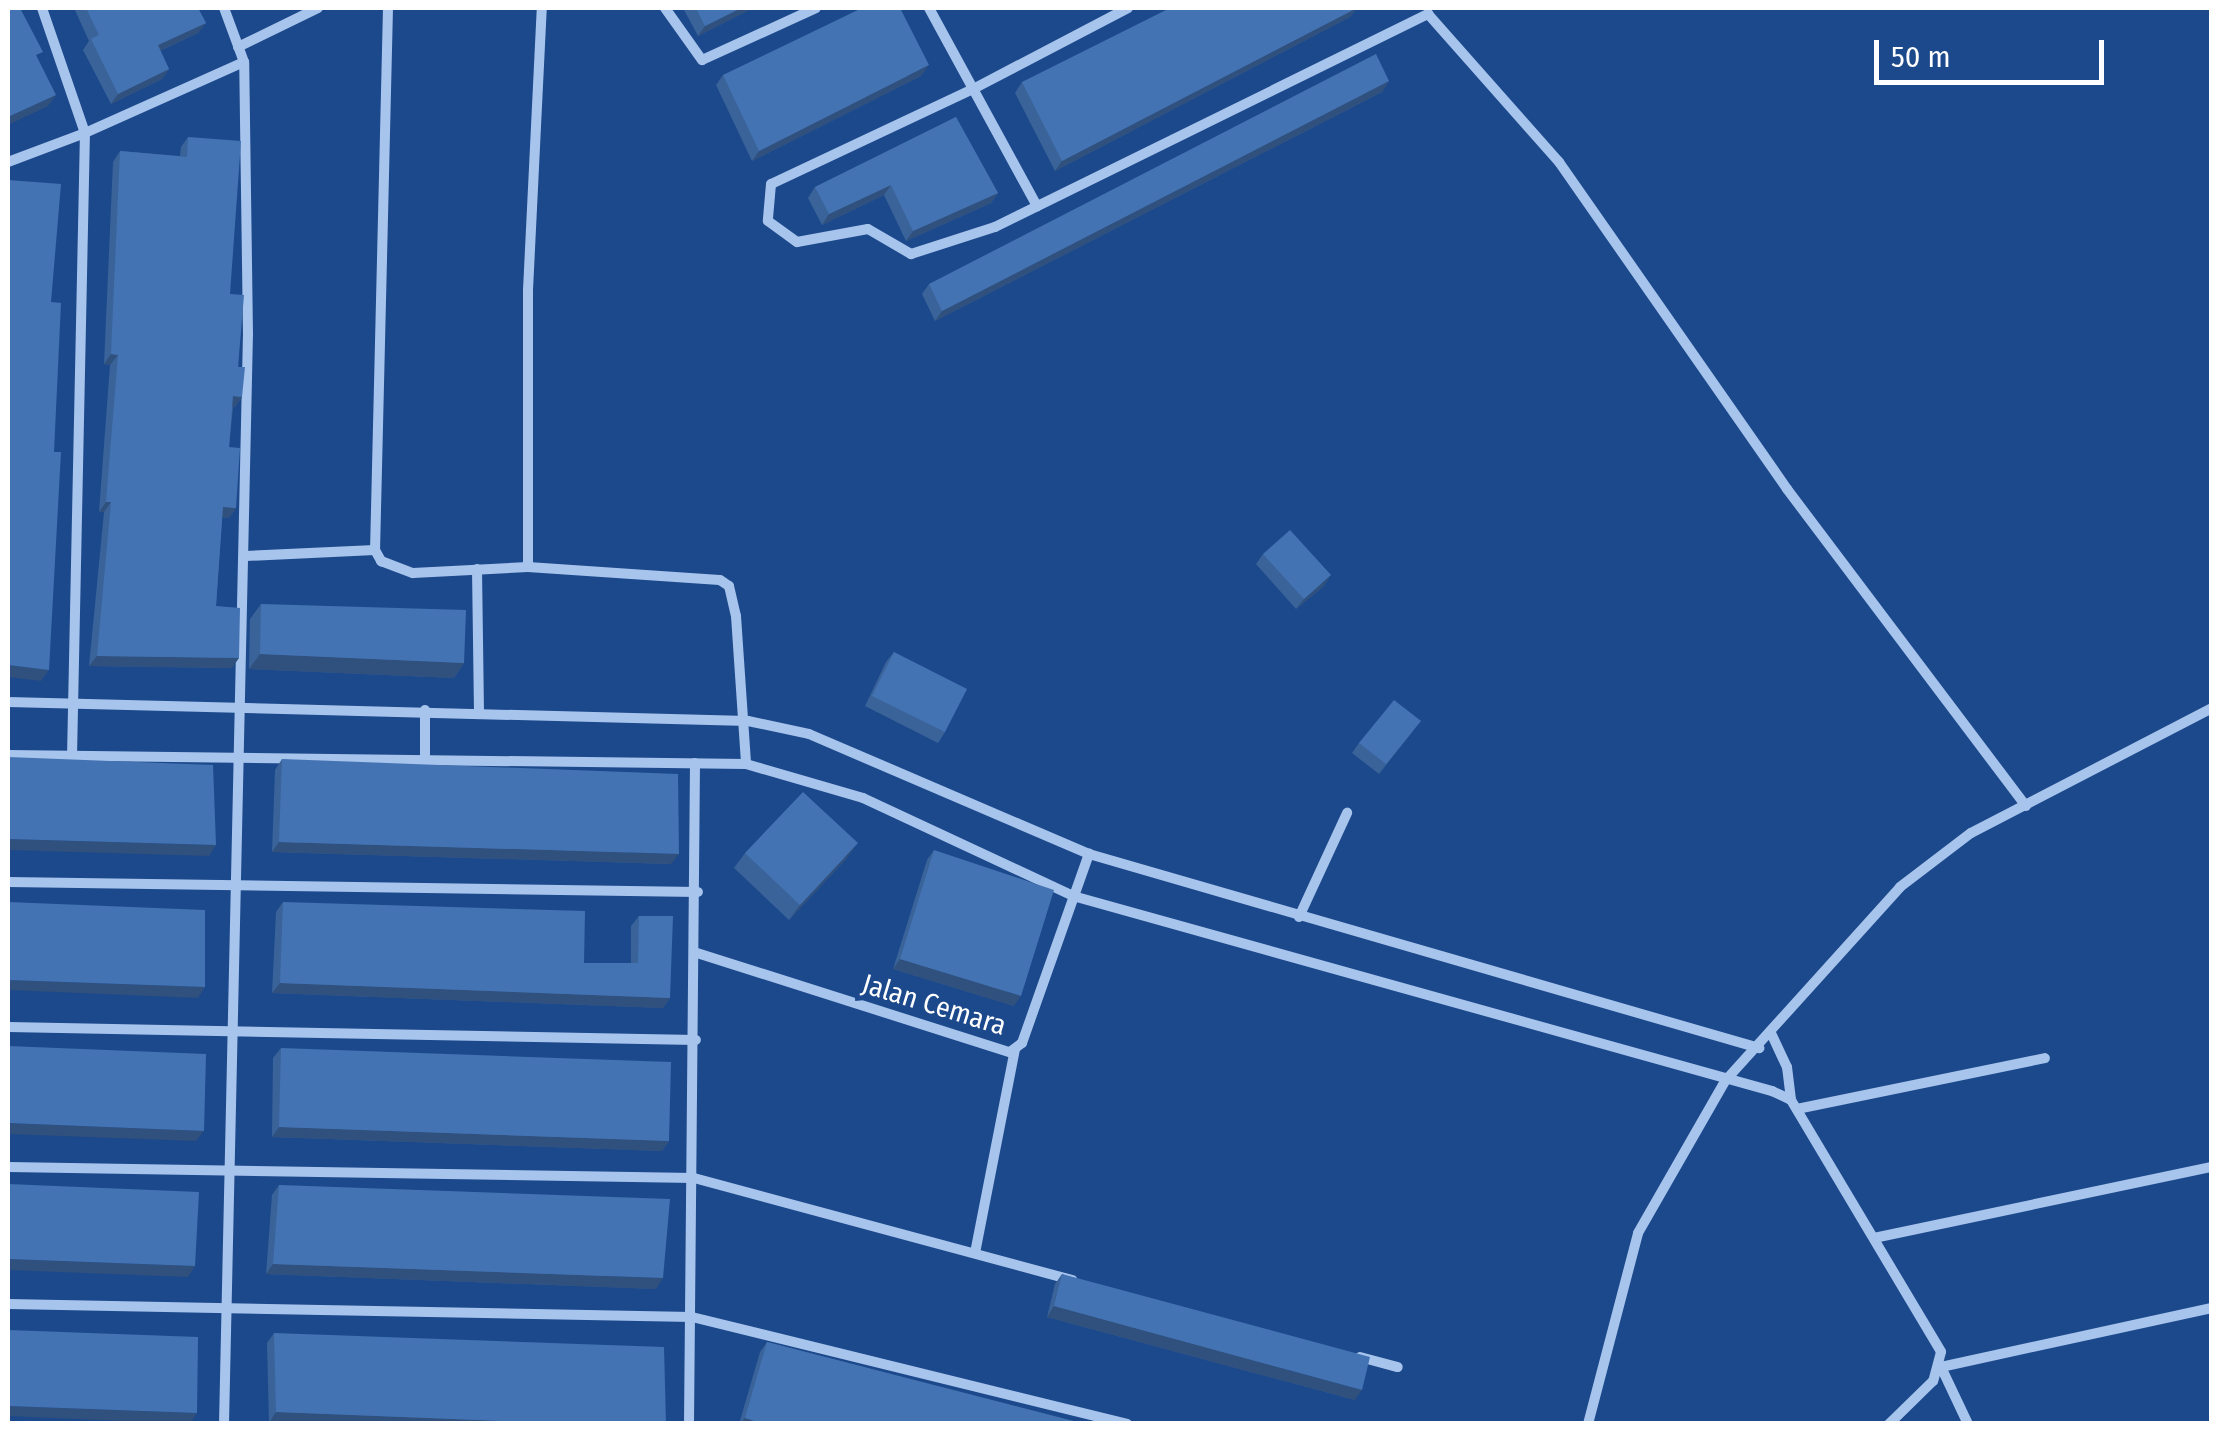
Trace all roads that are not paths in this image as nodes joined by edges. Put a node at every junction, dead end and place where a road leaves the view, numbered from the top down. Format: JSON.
{"nodes":[{"id":1,"x":42,"y":8,"type":"edge"},
{"id":2,"x":224,"y":8,"type":"edge"},
{"id":3,"x":318,"y":8,"type":"edge"},
{"id":4,"x":388,"y":8,"type":"edge"},
{"id":5,"x":542,"y":8,"type":"edge"},
{"id":6,"x":665,"y":8,"type":"edge"},
{"id":7,"x":816,"y":8,"type":"edge"},
{"id":8,"x":929,"y":8,"type":"edge"},
{"id":9,"x":1128,"y":8,"type":"edge"},
{"id":10,"x":1427,"y":11,"type":"edge"},
{"id":11,"x":238,"y":47,"type":"junction"},
{"id":12,"x":244,"y":62,"type":"junction"},
{"id":13,"x":974,"y":89,"type":"junction"},
{"id":14,"x":85,"y":134,"type":"junction"},
{"id":15,"x":8,"y":162,"type":"edge"},
{"id":16,"x":1037,"y":206,"type":"junction"},
{"id":17,"x":375,"y":550,"type":"junction"},
{"id":18,"x":246,"y":556,"type":"junction"},
{"id":19,"x":528,"y":567,"type":"junction"},
{"id":20,"x":477,"y":570,"type":"junction"},
{"id":21,"x":8,"y":702,"type":"edge"},
{"id":22,"x":72,"y":702,"type":"junction"},
{"id":23,"x":244,"y":703,"type":"junction"},
{"id":24,"x":2212,"y":708,"type":"edge"},
{"id":25,"x":425,"y":710,"type":"junction"},
{"id":26,"x":479,"y":712,"type":"junction"},
{"id":27,"x":748,"y":721,"type":"junction"},
{"id":28,"x":8,"y":755,"type":"edge"},
{"id":29,"x":240,"y":756,"type":"junction"},
{"id":30,"x":72,"y":757,"type":"junction"},
{"id":31,"x":425,"y":759,"type":"junction"},
{"id":32,"x":696,"y":763,"type":"junction"},
{"id":33,"x":746,"y":764,"type":"junction"},
{"id":34,"x":2026,"y":806,"type":"junction"},
{"id":35,"x":1346,"y":813,"type":"dead end"},
{"id":36,"x":1089,"y":854,"type":"junction"},
{"id":37,"x":8,"y":882,"type":"edge"},
{"id":38,"x":240,"y":890,"type":"junction"},
{"id":39,"x":698,"y":892,"type":"junction"},
{"id":40,"x":1073,"y":896,"type":"junction"},
{"id":41,"x":1299,"y":917,"type":"junction"},
{"id":42,"x":697,"y":953,"type":"junction"},
{"id":43,"x":8,"y":1027,"type":"edge"},
{"id":44,"x":234,"y":1031,"type":"junction"},
{"id":45,"x":1771,"y":1032,"type":"junction"},
{"id":46,"x":696,"y":1040,"type":"junction"},
{"id":47,"x":1759,"y":1048,"type":"junction"},
{"id":48,"x":1015,"y":1050,"type":"junction"},
{"id":49,"x":2045,"y":1058,"type":"dead end"},
{"id":50,"x":1725,"y":1081,"type":"junction"},
{"id":51,"x":1794,"y":1104,"type":"junction"},
{"id":52,"x":8,"y":1166,"type":"edge"},
{"id":53,"x":2212,"y":1167,"type":"edge"},
{"id":54,"x":229,"y":1171,"type":"junction"},
{"id":55,"x":694,"y":1178,"type":"junction"},
{"id":56,"x":1874,"y":1238,"type":"junction"},
{"id":57,"x":975,"y":1254,"type":"junction"},
{"id":58,"x":1090,"y":1284,"type":"edge"},
{"id":59,"x":8,"y":1304,"type":"edge"},
{"id":60,"x":2212,"y":1308,"type":"edge"},
{"id":61,"x":226,"y":1311,"type":"junction"},
{"id":62,"x":692,"y":1317,"type":"junction"},
{"id":63,"x":1340,"y":1352,"type":"edge"},
{"id":64,"x":1398,"y":1367,"type":"dead end"},
{"id":65,"x":1941,"y":1368,"type":"junction"},
{"id":66,"x":224,"y":1424,"type":"edge"},
{"id":67,"x":689,"y":1424,"type":"edge"},
{"id":68,"x":1127,"y":1424,"type":"edge"},
{"id":69,"x":1588,"y":1424,"type":"edge"},
{"id":70,"x":1889,"y":1424,"type":"edge"},
{"id":71,"x":1968,"y":1424,"type":"edge"}],
"edges":[{"from":1,"to":14,"type":"street"},
{"from":2,"to":11,"type":"street"},
{"from":3,"to":11,"type":"street"},
{"from":4,"to":17,"type":"street"},
{"from":5,"to":19,"type":"street"},
{"from":6,"to":7,"type":"street"},
{"from":8,"to":13,"type":"street"},
{"from":9,"to":13,"type":"street"},
{"from":10,"to":16,"type":"street"},
{"from":10,"to":34,"type":"street"},
{"from":11,"to":12,"type":"street"},
{"from":12,"to":14,"type":"street"},
{"from":12,"to":18,"type":"street"},
{"from":13,"to":16,"type":"street"},
{"from":13,"to":16,"type":"street"},
{"from":14,"to":15,"type":"street"},
{"from":14,"to":22,"type":"street"},
{"from":17,"to":18,"type":"street"},
{"from":17,"to":20,"type":"street"},
{"from":18,"to":23,"type":"street"},
{"from":19,"to":20,"type":"street"},
{"from":19,"to":27,"type":"street"},
{"from":20,"to":26,"type":"street"},
{"from":21,"to":22,"type":"street"},
{"from":22,"to":23,"type":"street"},
{"from":22,"to":30,"type":"street"},
{"from":23,"to":25,"type":"street"},
{"from":23,"to":29,"type":"street"},
{"from":24,"to":34,"type":"street"},
{"from":25,"to":26,"type":"street"},
{"from":25,"to":31,"type":"street"},
{"from":26,"to":27,"type":"street"},
{"from":27,"to":33,"type":"street"},
{"from":27,"to":36,"type":"street"},
{"from":28,"to":30,"type":"street"},
{"from":29,"to":30,"type":"street"},
{"from":29,"to":31,"type":"street"},
{"from":29,"to":38,"type":"street"},
{"from":31,"to":32,"type":"street"},
{"from":32,"to":33,"type":"street"},
{"from":32,"to":39,"type":"street"},
{"from":33,"to":40,"type":"street"},
{"from":34,"to":45,"type":"street"},
{"from":35,"to":41,"type":"street"},
{"from":36,"to":40,"type":"street","name":"Jalan Cemara"},
{"from":36,"to":41,"type":"street"},
{"from":37,"to":38,"type":"street"},
{"from":38,"to":39,"type":"street"},
{"from":38,"to":44,"type":"street"},
{"from":39,"to":42,"type":"street"},
{"from":40,"to":48,"type":"street","name":"Jalan Cemara"},
{"from":40,"to":50,"type":"street"},
{"from":41,"to":47,"type":"street"},
{"from":42,"to":46,"type":"street"},
{"from":42,"to":48,"type":"street","name":"Jalan Cemara"},
{"from":43,"to":44,"type":"street"},
{"from":44,"to":46,"type":"street"},
{"from":44,"to":54,"type":"street"},
{"from":45,"to":47,"type":"street"},
{"from":45,"to":51,"type":"street"},
{"from":46,"to":55,"type":"street"},
{"from":47,"to":50,"type":"street"},
{"from":48,"to":57,"type":"street"},
{"from":49,"to":51,"type":"street"},
{"from":50,"to":51,"type":"street"},
{"from":50,"to":69,"type":"street"},
{"from":51,"to":56,"type":"street"},
{"from":52,"to":54,"type":"street"},
{"from":53,"to":56,"type":"street"},
{"from":54,"to":55,"type":"street"},
{"from":54,"to":61,"type":"street"},
{"from":55,"to":57,"type":"street"},
{"from":55,"to":62,"type":"street"},
{"from":56,"to":65,"type":"street"},
{"from":57,"to":58,"type":"street"},
{"from":59,"to":61,"type":"street"},
{"from":60,"to":65,"type":"street"},
{"from":61,"to":62,"type":"street"},
{"from":61,"to":66,"type":"street"},
{"from":62,"to":67,"type":"street"},
{"from":62,"to":68,"type":"street"},
{"from":63,"to":64,"type":"street"},
{"from":65,"to":70,"type":"street"},
{"from":65,"to":71,"type":"street"}]}
